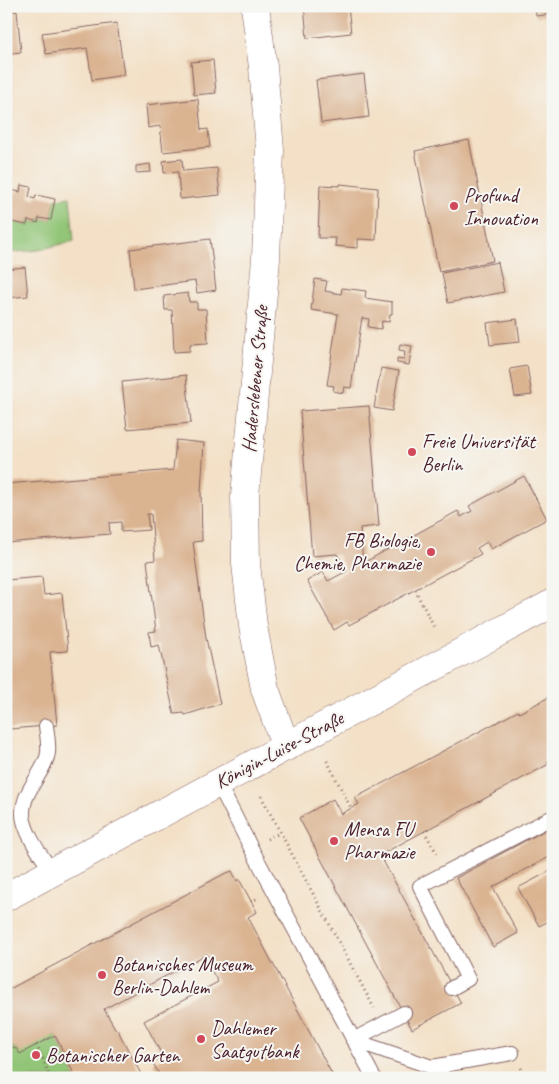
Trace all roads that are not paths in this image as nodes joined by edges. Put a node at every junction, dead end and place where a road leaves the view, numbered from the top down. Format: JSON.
{"nodes":[{"id":1,"x":255,"y":6,"type":"edge"},
{"id":2,"x":553,"y":603,"type":"edge"},
{"id":3,"x":46,"y":726,"type":"dead end"},
{"id":4,"x":286,"y":747,"type":"junction"},
{"id":5,"x":218,"y":783,"type":"junction"},
{"id":6,"x":549,"y":819,"type":"dead end"},
{"id":7,"x":52,"y":872,"type":"junction"},
{"id":8,"x":6,"y":897,"type":"edge"},
{"id":9,"x":452,"y":988,"type":"dead end"},
{"id":10,"x":404,"y":1013,"type":"dead end"},
{"id":11,"x":353,"y":1040,"type":"junction"},
{"id":12,"x":512,"y":1053,"type":"dead end"},
{"id":13,"x":432,"y":1067,"type":"junction"},
{"id":14,"x":374,"y":1078,"type":"edge"},
{"id":15,"x":445,"y":1078,"type":"edge"}],
"edges":[{"from":1,"to":4,"type":"street","name":"Haderslebener Straße"},
{"from":2,"to":4,"type":"street","name":"Königin-Luise-Straße"},
{"from":3,"to":7,"type":"lane"},
{"from":4,"to":5,"type":"street","name":"Königin-Luise-Straße"},
{"from":5,"to":7,"type":"street","name":"Königin-Luise-Straße"},
{"from":5,"to":11,"type":"lane"},
{"from":6,"to":9,"type":"lane"},
{"from":7,"to":8,"type":"street","name":"Königin-Luise-Straße"},
{"from":10,"to":11,"type":"lane"},
{"from":11,"to":13,"type":"lane"},
{"from":11,"to":14,"type":"lane"},
{"from":12,"to":13,"type":"lane"},
{"from":13,"to":15,"type":"lane"}]}
